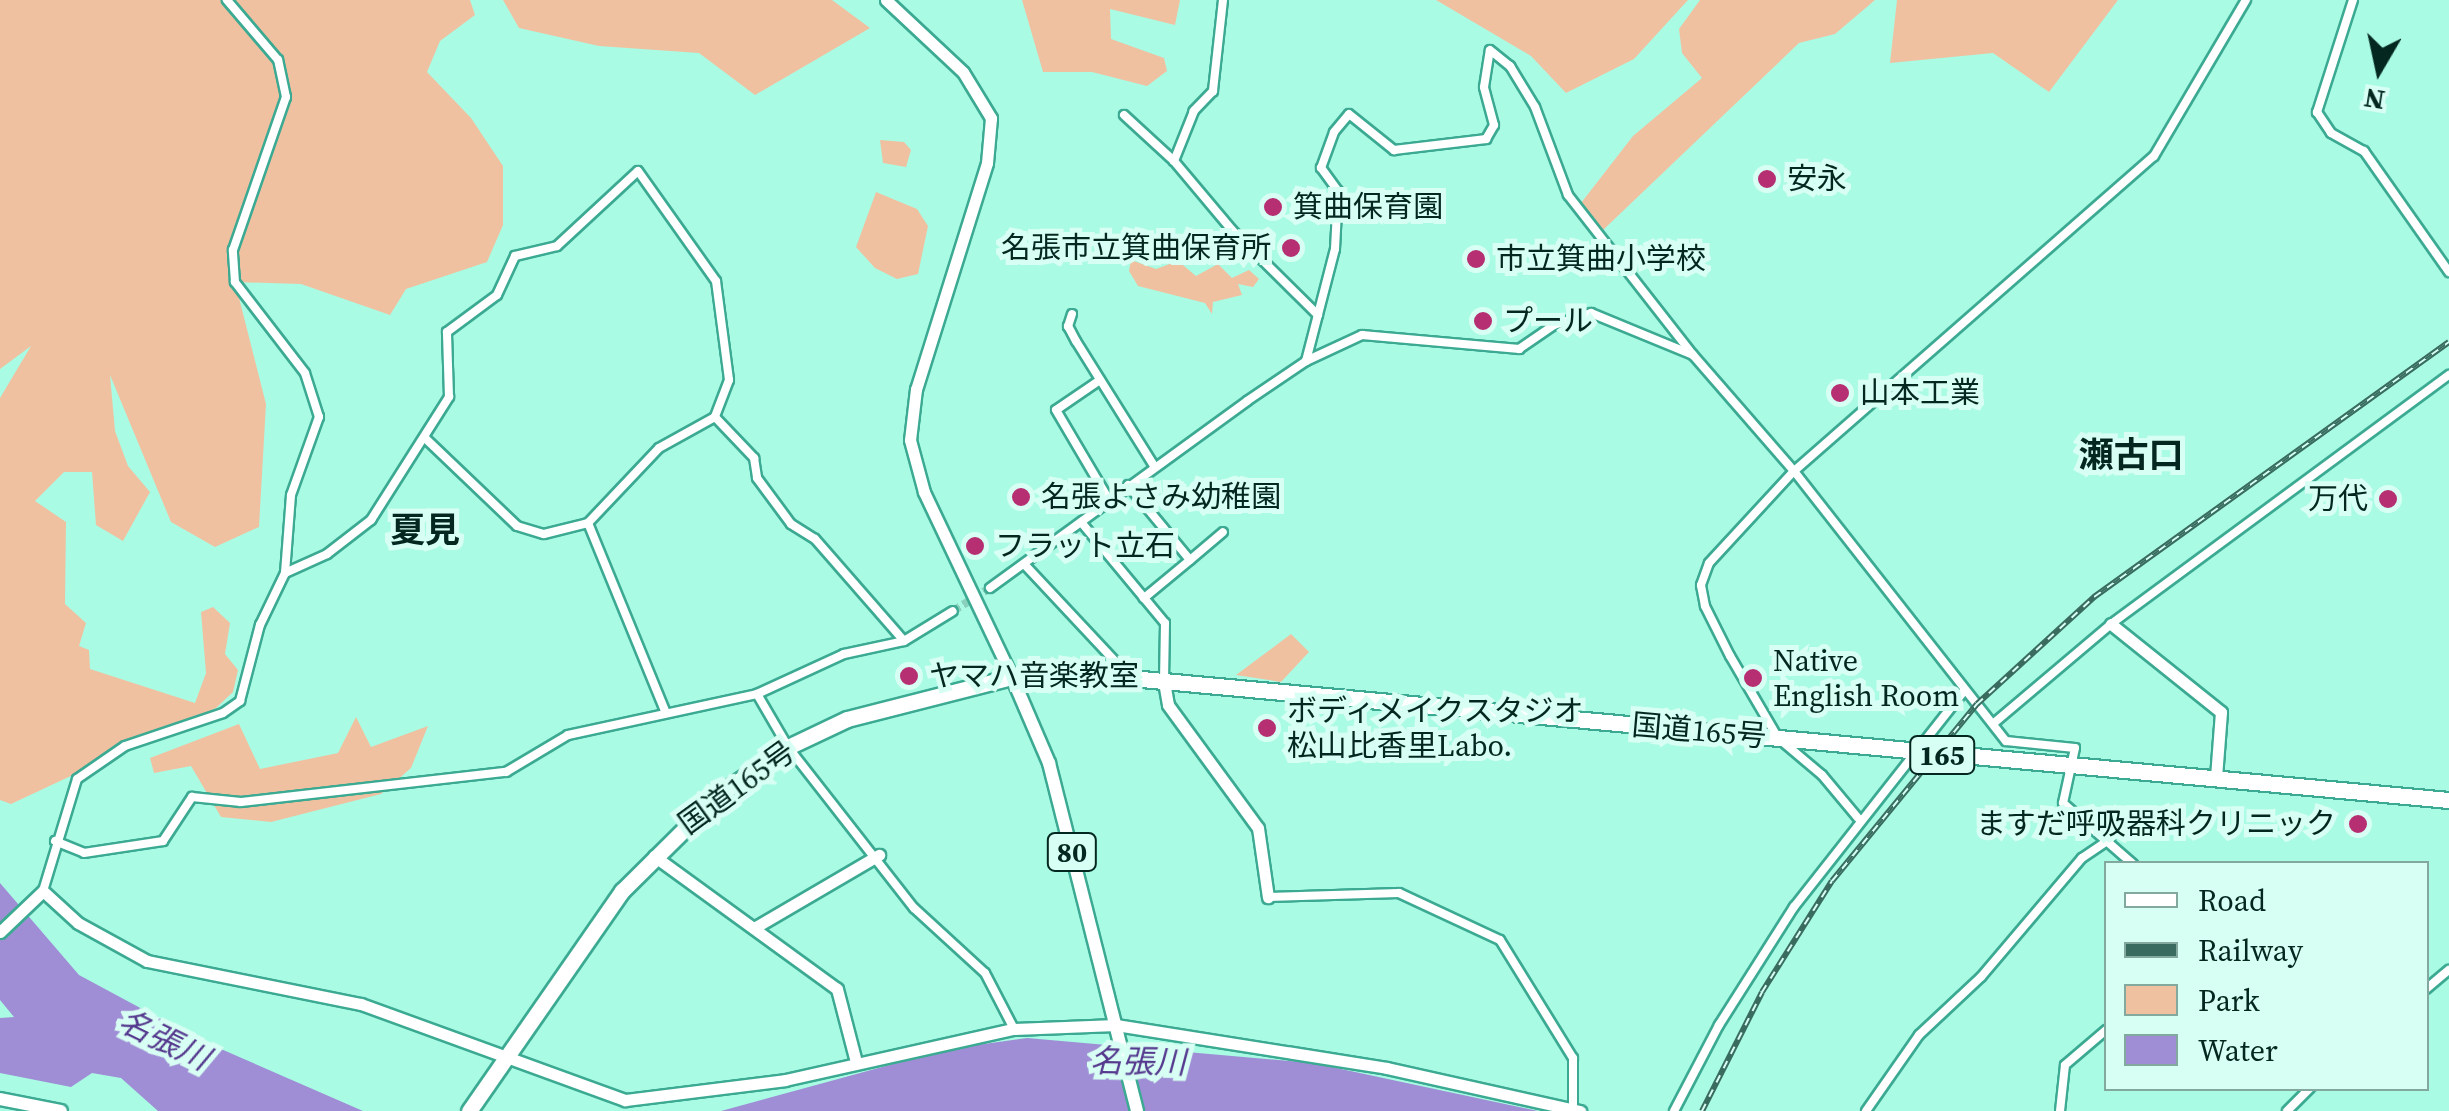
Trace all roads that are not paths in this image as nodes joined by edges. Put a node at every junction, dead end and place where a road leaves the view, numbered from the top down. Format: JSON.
{"nodes":[{"id":1,"x":227,"y":0,"type":"edge"},
{"id":2,"x":886,"y":0,"type":"edge"},
{"id":3,"x":1224,"y":0,"type":"edge"},
{"id":4,"x":2246,"y":0,"type":"edge"},
{"id":5,"x":2353,"y":0,"type":"edge"},
{"id":6,"x":1124,"y":116,"type":"dead end"},
{"id":7,"x":1174,"y":161,"type":"junction"},
{"id":8,"x":2449,"y":272,"type":"edge"},
{"id":9,"x":1072,"y":314,"type":"dead end"},
{"id":10,"x":1318,"y":314,"type":"junction"},
{"id":11,"x":1692,"y":355,"type":"junction"},
{"id":12,"x":1306,"y":361,"type":"junction"},
{"id":13,"x":2449,"y":374,"type":"edge"},
{"id":14,"x":1100,"y":380,"type":"junction"},
{"id":15,"x":715,"y":417,"type":"junction"},
{"id":16,"x":424,"y":438,"type":"junction"},
{"id":17,"x":1154,"y":466,"type":"junction"},
{"id":18,"x":1794,"y":470,"type":"junction"},
{"id":19,"x":1128,"y":486,"type":"junction"},
{"id":20,"x":1108,"y":500,"type":"junction"},
{"id":21,"x":1080,"y":522,"type":"junction"},
{"id":22,"x":588,"y":523,"type":"junction"},
{"id":23,"x":1224,"y":532,"type":"dead end"},
{"id":24,"x":1190,"y":560,"type":"junction"},
{"id":25,"x":1025,"y":566,"type":"junction"},
{"id":26,"x":285,"y":573,"type":"junction"},
{"id":27,"x":990,"y":588,"type":"tunnel mouth"},
{"id":28,"x":1144,"y":598,"type":"junction"},
{"id":29,"x":953,"y":611,"type":"tunnel mouth"},
{"id":30,"x":2111,"y":624,"type":"junction"},
{"id":31,"x":904,"y":640,"type":"junction"},
{"id":32,"x":1012,"y":677,"type":"junction"},
{"id":33,"x":1132,"y":678,"type":"junction"},
{"id":34,"x":1164,"y":682,"type":"junction"},
{"id":35,"x":1964,"y":692,"type":"junction"},
{"id":36,"x":758,"y":694,"type":"junction"},
{"id":37,"x":666,"y":713,"type":"junction"},
{"id":38,"x":1994,"y":723,"type":"junction"},
{"id":39,"x":1778,"y":738,"type":"junction"},
{"id":40,"x":788,"y":747,"type":"junction"},
{"id":41,"x":1911,"y":752,"type":"junction"},
{"id":42,"x":2074,"y":766,"type":"junction"},
{"id":43,"x":2216,"y":778,"type":"junction"},
{"id":44,"x":2449,"y":800,"type":"edge"},
{"id":45,"x":1858,"y":818,"type":"junction"},
{"id":46,"x":2110,"y":839,"type":"junction"},
{"id":47,"x":56,"y":841,"type":"junction"},
{"id":48,"x":878,"y":855,"type":"junction"},
{"id":49,"x":654,"y":856,"type":"junction"},
{"id":50,"x":2130,"y":861,"type":"edge"},
{"id":51,"x":41,"y":895,"type":"junction"},
{"id":52,"x":1268,"y":897,"type":"joint"},
{"id":53,"x":754,"y":928,"type":"junction"},
{"id":54,"x":0,"y":932,"type":"edge"},
{"id":55,"x":2449,"y":970,"type":"edge"},
{"id":56,"x":2429,"y":987,"type":"edge"},
{"id":57,"x":1014,"y":1029,"type":"junction"},
{"id":58,"x":1117,"y":1029,"type":"junction"},
{"id":59,"x":2104,"y":1032,"type":"edge"},
{"id":60,"x":507,"y":1056,"type":"junction"},
{"id":61,"x":856,"y":1062,"type":"junction"},
{"id":62,"x":2295,"y":1091,"type":"edge"},
{"id":63,"x":2307,"y":1091,"type":"edge"},
{"id":64,"x":2300,"y":1097,"type":"junction"},
{"id":65,"x":0,"y":1099,"type":"edge"},
{"id":66,"x":1577,"y":1110,"type":"edge"},
{"id":67,"x":60,"y":1111,"type":"edge"},
{"id":68,"x":469,"y":1111,"type":"edge"},
{"id":69,"x":1137,"y":1111,"type":"edge"},
{"id":70,"x":1674,"y":1111,"type":"edge"},
{"id":71,"x":1866,"y":1111,"type":"edge"},
{"id":72,"x":2060,"y":1111,"type":"edge"},
{"id":73,"x":2287,"y":1111,"type":"edge"}],
"edges":[{"from":1,"to":26,"type":"street"},
{"from":2,"to":32,"type":"street"},
{"from":3,"to":7,"type":"street"},
{"from":4,"to":18,"type":"street"},
{"from":5,"to":8,"type":"street"},
{"from":6,"to":7,"type":"street"},
{"from":7,"to":10,"type":"street"},
{"from":9,"to":14,"type":"street"},
{"from":10,"to":11,"type":"street"},
{"from":10,"to":12,"type":"street"},
{"from":11,"to":12,"type":"street"},
{"from":11,"to":18,"type":"street"},
{"from":12,"to":17,"type":"street"},
{"from":13,"to":30,"type":"street"},
{"from":14,"to":17,"type":"street"},
{"from":14,"to":20,"type":"street"},
{"from":15,"to":16,"type":"street"},
{"from":15,"to":22,"type":"street"},
{"from":15,"to":31,"type":"street"},
{"from":16,"to":22,"type":"street"},
{"from":16,"to":26,"type":"street"},
{"from":17,"to":19,"type":"street"},
{"from":18,"to":35,"type":"street"},
{"from":18,"to":39,"type":"street"},
{"from":19,"to":20,"type":"street"},
{"from":19,"to":24,"type":"street"},
{"from":20,"to":21,"type":"street"},
{"from":21,"to":25,"type":"street"},
{"from":21,"to":28,"type":"street"},
{"from":22,"to":37,"type":"street"},
{"from":23,"to":24,"type":"street"},
{"from":24,"to":28,"type":"street"},
{"from":25,"to":27,"type":"street"},
{"from":25,"to":33,"type":"street"},
{"from":26,"to":47,"type":"street"},
{"from":28,"to":34,"type":"street"},
{"from":29,"to":31,"type":"street"},
{"from":30,"to":38,"type":"street"},
{"from":30,"to":43,"type":"street"},
{"from":31,"to":36,"type":"street"},
{"from":32,"to":33,"type":"highway","name":"国道165号","number":"165"},
{"from":32,"to":40,"type":"highway","name":"国道165号","number":"165"},
{"from":32,"to":58,"type":"main road","number":"80"},
{"from":33,"to":34,"type":"highway","name":"国道165号","number":"165"},
{"from":34,"to":39,"type":"highway","name":"国道165号","number":"165"},
{"from":34,"to":52,"type":"street"},
{"from":35,"to":38,"type":"street"},
{"from":35,"to":41,"type":"street"},
{"from":36,"to":37,"type":"street"},
{"from":36,"to":40,"type":"street"},
{"from":37,"to":47,"type":"street"},
{"from":38,"to":42,"type":"street"},
{"from":39,"to":41,"type":"highway","name":"国道165号","number":"165"},
{"from":39,"to":45,"type":"street"},
{"from":40,"to":48,"type":"street"},
{"from":40,"to":49,"type":"highway","name":"国道165号","number":"165"},
{"from":41,"to":42,"type":"highway","name":"国道165号","number":"165"},
{"from":41,"to":45,"type":"street"},
{"from":42,"to":43,"type":"highway","name":"国道165号","number":"165"},
{"from":42,"to":46,"type":"street"},
{"from":43,"to":44,"type":"highway","name":"国道165号","number":"165"},
{"from":45,"to":70,"type":"street"},
{"from":46,"to":50,"type":"street"},
{"from":46,"to":71,"type":"street"},
{"from":47,"to":51,"type":"street"},
{"from":48,"to":53,"type":"street"},
{"from":48,"to":57,"type":"street"},
{"from":49,"to":53,"type":"street"},
{"from":49,"to":60,"type":"highway","name":"国道165号","number":"165"},
{"from":51,"to":54,"type":"street"},
{"from":51,"to":60,"type":"street"},
{"from":52,"to":66,"type":"street"},
{"from":53,"to":61,"type":"street"},
{"from":55,"to":56,"type":"street"},
{"from":57,"to":58,"type":"street"},
{"from":57,"to":61,"type":"street"},
{"from":58,"to":66,"type":"street"},
{"from":58,"to":69,"type":"main road","number":"80"},
{"from":59,"to":72,"type":"street"},
{"from":60,"to":61,"type":"street"},
{"from":60,"to":68,"type":"highway","name":"国道165号","number":"165"},
{"from":62,"to":64,"type":"street"},
{"from":63,"to":64,"type":"street"},
{"from":64,"to":73,"type":"street"},
{"from":65,"to":67,"type":"main road"}]}
